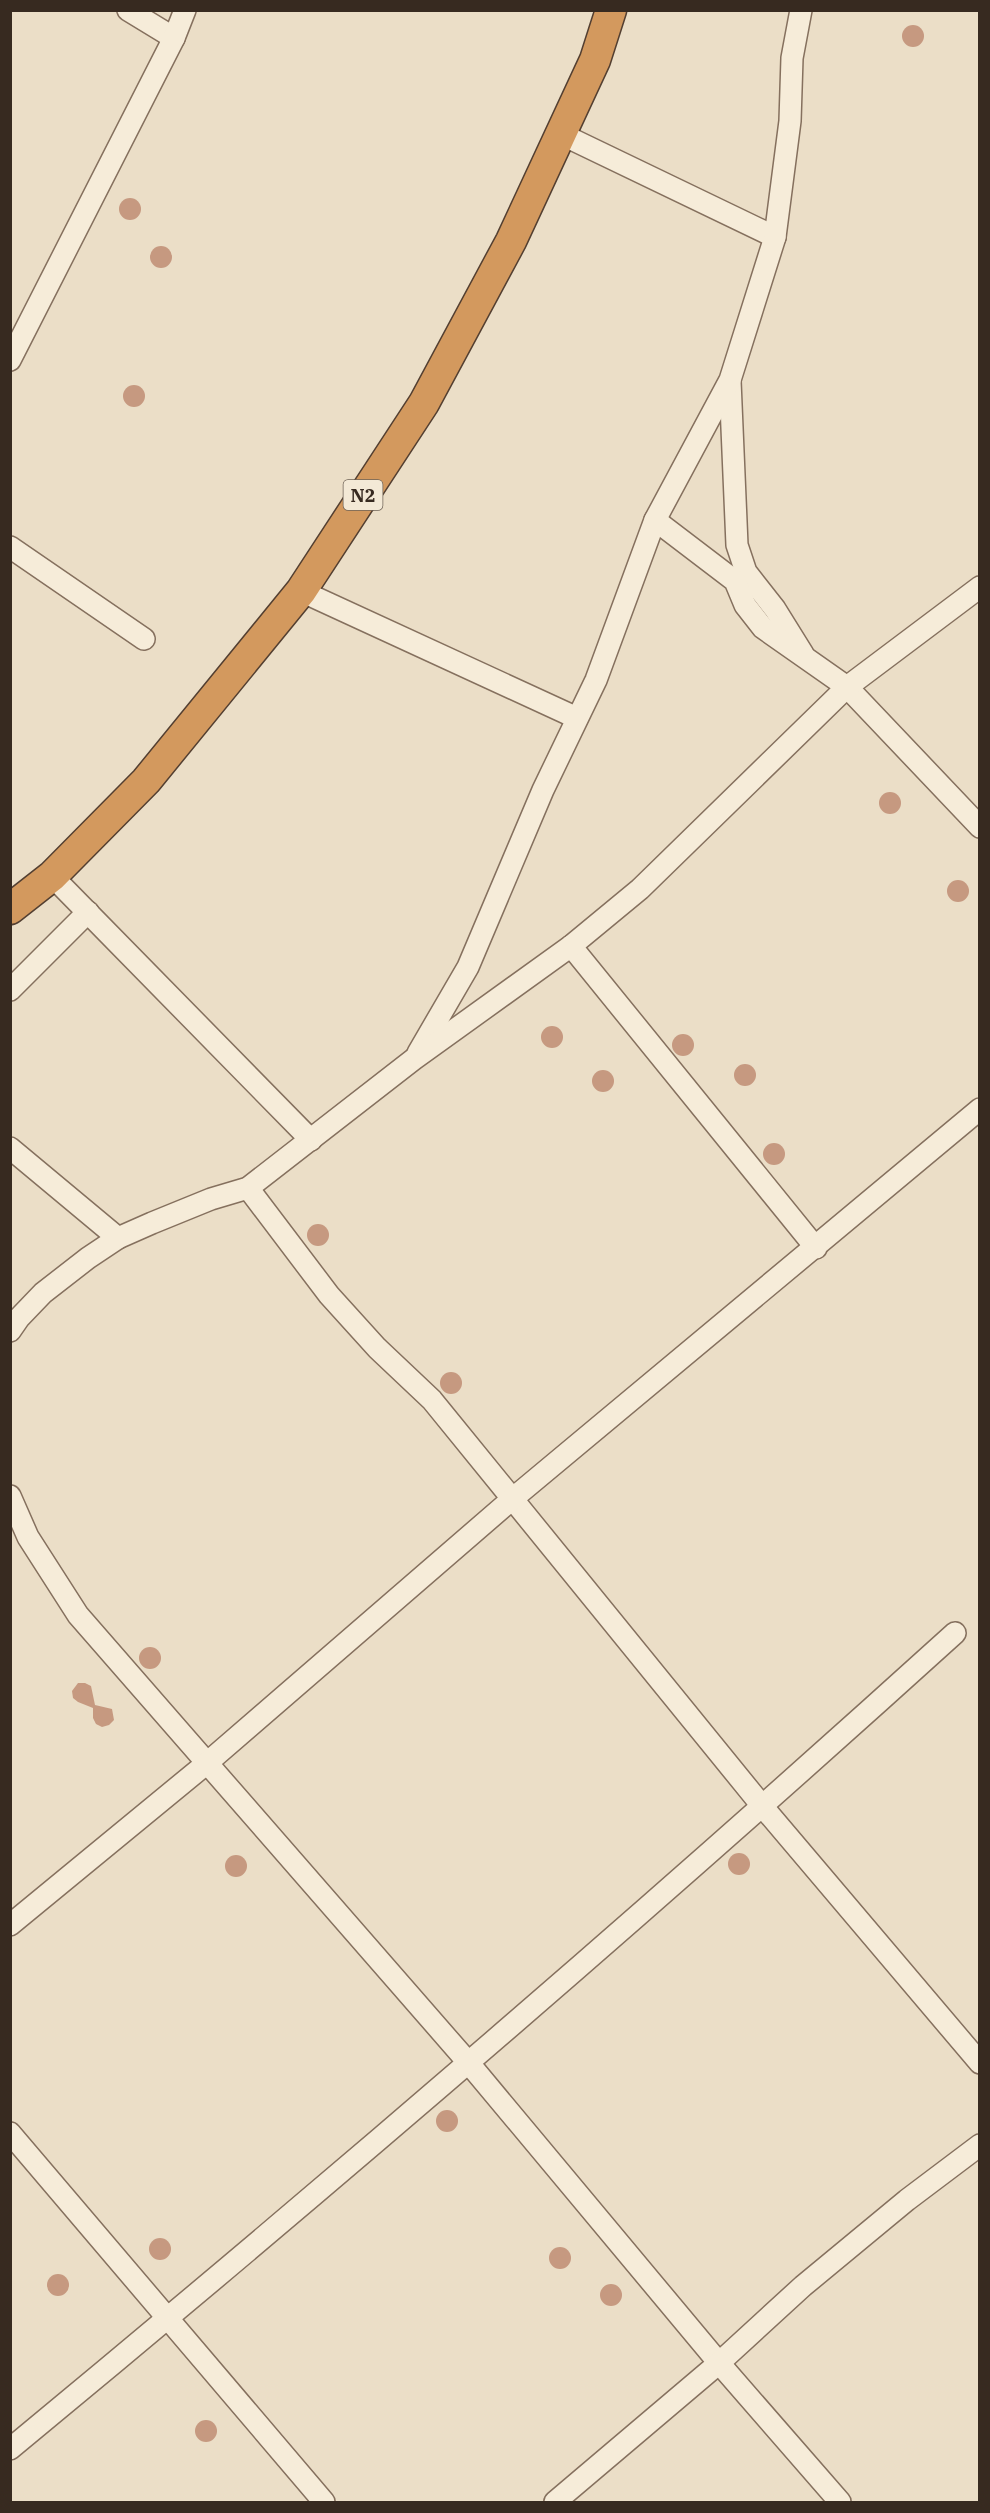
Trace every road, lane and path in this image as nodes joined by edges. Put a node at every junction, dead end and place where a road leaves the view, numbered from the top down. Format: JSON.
{"nodes":[{"id":1,"x":128,"y":10,"type":"edge"},
{"id":2,"x":185,"y":10,"type":"edge"},
{"id":3,"x":610,"y":10,"type":"edge"},
{"id":4,"x":801,"y":10,"type":"edge"},
{"id":5,"x":174,"y":38,"type":"junction"},
{"id":6,"x":561,"y":134,"type":"junction"},
{"id":7,"x":775,"y":237,"type":"junction"},
{"id":8,"x":10,"y":360,"type":"edge"},
{"id":9,"x":730,"y":380,"type":"junction"},
{"id":10,"x":655,"y":520,"type":"junction"},
{"id":11,"x":10,"y":547,"type":"edge"},
{"id":12,"x":740,"y":577,"type":"junction"},
{"id":13,"x":980,"y":587,"type":"edge"},
{"id":14,"x":302,"y":591,"type":"junction"},
{"id":15,"x":144,"y":639,"type":"dead end"},
{"id":16,"x":847,"y":687,"type":"junction"},
{"id":17,"x":577,"y":718,"type":"junction"},
{"id":18,"x":980,"y":827,"type":"edge"},
{"id":19,"x":52,"y":876,"type":"junction"},
{"id":20,"x":10,"y":909,"type":"edge"},
{"id":21,"x":88,"y":912,"type":"junction"},
{"id":22,"x":571,"y":946,"type":"junction"},
{"id":23,"x":10,"y":990,"type":"edge"},
{"id":24,"x":414,"y":1059,"type":"junction"},
{"id":25,"x":980,"y":1109,"type":"edge"},
{"id":26,"x":311,"y":1140,"type":"junction"},
{"id":27,"x":10,"y":1148,"type":"edge"},
{"id":28,"x":248,"y":1188,"type":"junction"},
{"id":29,"x":118,"y":1239,"type":"junction"},
{"id":30,"x":816,"y":1248,"type":"junction"},
{"id":31,"x":10,"y":1331,"type":"edge"},
{"id":32,"x":10,"y":1496,"type":"edge"},
{"id":33,"x":511,"y":1500,"type":"junction"},
{"id":34,"x":956,"y":1633,"type":"dead end"},
{"id":35,"x":207,"y":1763,"type":"junction"},
{"id":36,"x":763,"y":1807,"type":"junction"},
{"id":37,"x":10,"y":1925,"type":"edge"},
{"id":38,"x":467,"y":2061,"type":"junction"},
{"id":39,"x":980,"y":2064,"type":"edge"},
{"id":40,"x":10,"y":2133,"type":"edge"},
{"id":41,"x":980,"y":2145,"type":"edge"},
{"id":42,"x":167,"y":2320,"type":"junction"},
{"id":43,"x":719,"y":2363,"type":"junction"},
{"id":44,"x":10,"y":2449,"type":"edge"},
{"id":45,"x":324,"y":2502,"type":"edge"},
{"id":46,"x":555,"y":2502,"type":"edge"},
{"id":47,"x":840,"y":2502,"type":"edge"}],
"edges":[{"from":1,"to":5,"type":"street"},
{"from":2,"to":5,"type":"street"},
{"from":3,"to":6,"type":"highway","number":"N2"},
{"from":4,"to":7,"type":"street"},
{"from":5,"to":8,"type":"street"},
{"from":6,"to":7,"type":"street"},
{"from":6,"to":14,"type":"highway","number":"N2"},
{"from":7,"to":9,"type":"street"},
{"from":9,"to":10,"type":"street"},
{"from":9,"to":12,"type":"street"},
{"from":10,"to":12,"type":"street"},
{"from":10,"to":17,"type":"street"},
{"from":11,"to":15,"type":"street"},
{"from":12,"to":16,"type":"street"},
{"from":13,"to":16,"type":"street"},
{"from":14,"to":17,"type":"street"},
{"from":14,"to":19,"type":"highway","number":"N2"},
{"from":16,"to":18,"type":"street"},
{"from":16,"to":22,"type":"street"},
{"from":17,"to":24,"type":"street"},
{"from":19,"to":20,"type":"highway","number":"N2"},
{"from":19,"to":21,"type":"street"},
{"from":21,"to":23,"type":"street"},
{"from":21,"to":26,"type":"street"},
{"from":22,"to":24,"type":"street"},
{"from":22,"to":30,"type":"street"},
{"from":24,"to":26,"type":"street"},
{"from":25,"to":30,"type":"street"},
{"from":26,"to":28,"type":"street"},
{"from":27,"to":29,"type":"street"},
{"from":28,"to":29,"type":"street"},
{"from":28,"to":33,"type":"street"},
{"from":29,"to":31,"type":"street"},
{"from":30,"to":33,"type":"street"},
{"from":32,"to":35,"type":"street"},
{"from":33,"to":35,"type":"street"},
{"from":33,"to":36,"type":"street"},
{"from":34,"to":36,"type":"street"},
{"from":35,"to":37,"type":"street"},
{"from":35,"to":38,"type":"street"},
{"from":36,"to":38,"type":"street"},
{"from":36,"to":39,"type":"street"},
{"from":38,"to":42,"type":"street"},
{"from":38,"to":43,"type":"street"},
{"from":40,"to":42,"type":"street"},
{"from":41,"to":43,"type":"street"},
{"from":42,"to":44,"type":"street"},
{"from":42,"to":45,"type":"street"},
{"from":43,"to":46,"type":"street"},
{"from":43,"to":47,"type":"street"}]}
